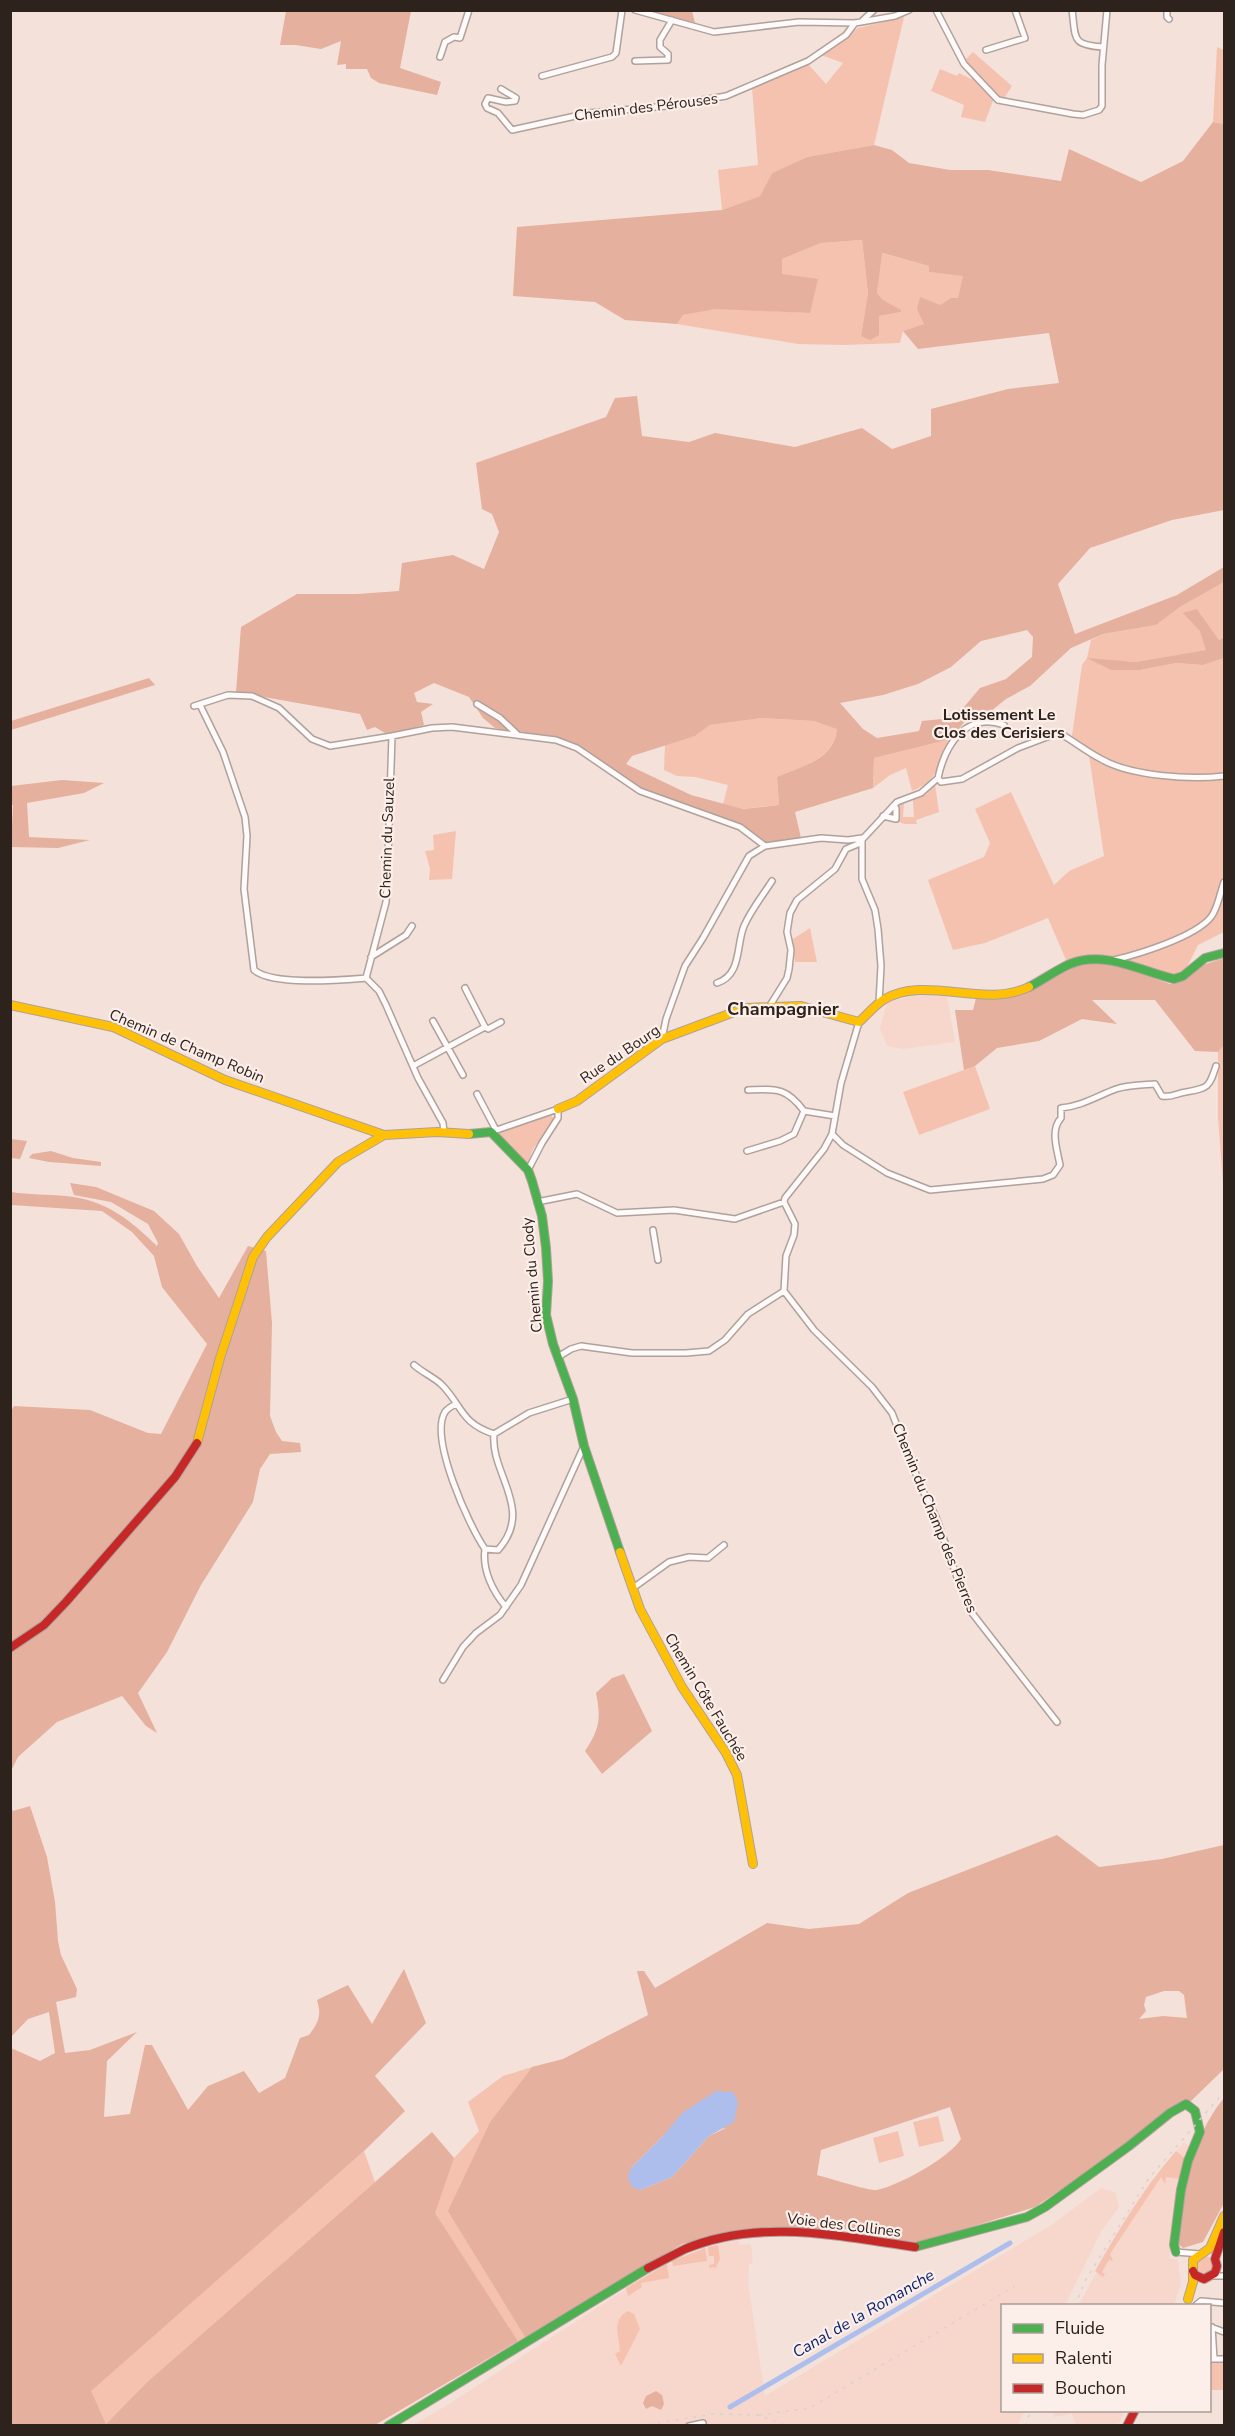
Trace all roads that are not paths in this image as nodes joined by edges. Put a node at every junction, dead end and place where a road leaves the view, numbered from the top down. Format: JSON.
{"nodes":[{"id":1,"x":469,"y":10,"type":"edge"},
{"id":2,"x":622,"y":10,"type":"edge"},
{"id":3,"x":635,"y":10,"type":"edge"},
{"id":4,"x":874,"y":10,"type":"edge"},
{"id":5,"x":909,"y":10,"type":"edge"},
{"id":6,"x":936,"y":10,"type":"edge"},
{"id":7,"x":1015,"y":10,"type":"edge"},
{"id":8,"x":1072,"y":10,"type":"edge"},
{"id":9,"x":1107,"y":10,"type":"edge"},
{"id":10,"x":1167,"y":10,"type":"edge"},
{"id":11,"x":1169,"y":19,"type":"dead end"},
{"id":12,"x":672,"y":20,"type":"junction"},
{"id":13,"x":862,"y":21,"type":"junction"},
{"id":14,"x":855,"y":23,"type":"junction"},
{"id":15,"x":1103,"y":47,"type":"junction"},
{"id":16,"x":986,"y":50,"type":"dead end"},
{"id":17,"x":440,"y":57,"type":"dead end"},
{"id":18,"x":635,"y":62,"type":"dead end"},
{"id":19,"x":542,"y":76,"type":"dead end"},
{"id":20,"x":501,"y":89,"type":"dead end"},
{"id":21,"x":477,"y":704,"type":"dead end"},
{"id":22,"x":1004,"y":725,"type":"dead end"},
{"id":23,"x":392,"y":736,"type":"junction"},
{"id":24,"x":519,"y":736,"type":"junction"},
{"id":25,"x":1224,"y":776,"type":"edge"},
{"id":26,"x":938,"y":778,"type":"junction"},
{"id":27,"x":893,"y":806,"type":"junction"},
{"id":28,"x":883,"y":816,"type":"junction"},
{"id":29,"x":862,"y":838,"type":"junction"},
{"id":30,"x":848,"y":844,"type":"junction"},
{"id":31,"x":765,"y":846,"type":"junction"},
{"id":32,"x":772,"y":881,"type":"dead end"},
{"id":33,"x":1224,"y":882,"type":"edge"},
{"id":34,"x":412,"y":926,"type":"dead end"},
{"id":35,"x":1224,"y":953,"type":"edge"},
{"id":36,"x":371,"y":957,"type":"junction"},
{"id":37,"x":1113,"y":960,"type":"junction"},
{"id":38,"x":366,"y":978,"type":"junction"},
{"id":39,"x":717,"y":983,"type":"dead end"},
{"id":40,"x":465,"y":988,"type":"dead end"},
{"id":41,"x":879,"y":1003,"type":"junction"},
{"id":42,"x":10,"y":1005,"type":"edge"},
{"id":43,"x":769,"y":1007,"type":"junction"},
{"id":44,"x":433,"y":1021,"type":"dead end"},
{"id":45,"x":859,"y":1022,"type":"junction"},
{"id":46,"x":501,"y":1023,"type":"dead end"},
{"id":47,"x":485,"y":1027,"type":"junction"},
{"id":48,"x":662,"y":1039,"type":"junction"},
{"id":49,"x":448,"y":1046,"type":"junction"},
{"id":50,"x":413,"y":1066,"type":"junction"},
{"id":51,"x":1216,"y":1066,"type":"dead end"},
{"id":52,"x":463,"y":1075,"type":"dead end"},
{"id":53,"x":748,"y":1090,"type":"dead end"},
{"id":54,"x":477,"y":1094,"type":"dead end"},
{"id":55,"x":558,"y":1109,"type":"junction"},
{"id":56,"x":804,"y":1110,"type":"junction"},
{"id":57,"x":835,"y":1116,"type":"junction"},
{"id":58,"x":493,"y":1131,"type":"junction"},
{"id":59,"x":444,"y":1133,"type":"junction"},
{"id":60,"x":832,"y":1134,"type":"junction"},
{"id":61,"x":384,"y":1135,"type":"junction"},
{"id":62,"x":747,"y":1151,"type":"dead end"},
{"id":63,"x":528,"y":1170,"type":"junction"},
{"id":64,"x":537,"y":1202,"type":"junction"},
{"id":65,"x":784,"y":1202,"type":"junction"},
{"id":66,"x":653,"y":1230,"type":"dead end"},
{"id":67,"x":658,"y":1260,"type":"dead end"},
{"id":68,"x":784,"y":1291,"type":"junction"},
{"id":69,"x":558,"y":1357,"type":"junction"},
{"id":70,"x":414,"y":1365,"type":"dead end"},
{"id":71,"x":573,"y":1399,"type":"junction"},
{"id":72,"x":456,"y":1404,"type":"junction"},
{"id":73,"x":494,"y":1434,"type":"junction"},
{"id":74,"x":584,"y":1446,"type":"junction"},
{"id":75,"x":724,"y":1545,"type":"dead end"},
{"id":76,"x":485,"y":1549,"type":"junction"},
{"id":77,"x":633,"y":1588,"type":"junction"},
{"id":78,"x":506,"y":1607,"type":"junction"},
{"id":79,"x":10,"y":1648,"type":"edge"},
{"id":80,"x":443,"y":1680,"type":"dead end"},
{"id":81,"x":1057,"y":1722,"type":"dead end"},
{"id":82,"x":753,"y":1864,"type":"dead end"},
{"id":83,"x":1224,"y":2216,"type":"edge"},
{"id":84,"x":1224,"y":2232,"type":"edge"},
{"id":85,"x":1176,"y":2252,"type":"junction"},
{"id":86,"x":1202,"y":2254,"type":"junction"},
{"id":87,"x":1216,"y":2263,"type":"junction"},
{"id":88,"x":1192,"y":2268,"type":"junction"},
{"id":89,"x":1224,"y":2275,"type":"edge"},
{"id":90,"x":1213,"y":2276,"type":"junction"},
{"id":91,"x":1204,"y":2279,"type":"junction"},
{"id":92,"x":1187,"y":2302,"type":"edge"},
{"id":93,"x":1224,"y":2303,"type":"edge"},
{"id":94,"x":1197,"y":2304,"type":"edge"},
{"id":95,"x":1211,"y":2327,"type":"edge"},
{"id":96,"x":1224,"y":2332,"type":"edge"},
{"id":97,"x":1212,"y":2359,"type":"edge"},
{"id":98,"x":1224,"y":2359,"type":"edge"},
{"id":99,"x":1134,"y":2412,"type":"edge"},
{"id":100,"x":703,"y":2423,"type":"dead end"},
{"id":101,"x":388,"y":2426,"type":"edge"},
{"id":102,"x":689,"y":2426,"type":"edge"},
{"id":103,"x":1127,"y":2426,"type":"edge"}],
"edges":[{"from":1,"to":17,"type":"street"},
{"from":2,"to":19,"type":"street"},
{"from":3,"to":12,"type":"street"},
{"from":4,"to":13,"type":"street"},
{"from":5,"to":13,"type":"street"},
{"from":6,"to":15,"type":"street"},
{"from":7,"to":16,"type":"street"},
{"from":8,"to":15,"type":"street"},
{"from":9,"to":15,"type":"street"},
{"from":10,"to":11,"type":"street"},
{"from":12,"to":14,"type":"street"},
{"from":12,"to":18,"type":"street"},
{"from":13,"to":14,"type":"street"},
{"from":14,"to":20,"type":"street","name":"Chemin des Pérouses"},
{"from":21,"to":24,"type":"street"},
{"from":22,"to":26,"type":"street"},
{"from":23,"to":24,"type":"street"},
{"from":23,"to":36,"type":"street","name":"Chemin du Sauzel"},
{"from":23,"to":38,"type":"street"},
{"from":24,"to":31,"type":"street"},
{"from":25,"to":26,"type":"street"},
{"from":26,"to":27,"type":"street"},
{"from":27,"to":28,"type":"street"},
{"from":27,"to":28,"type":"street"},
{"from":28,"to":29,"type":"street"},
{"from":29,"to":30,"type":"street"},
{"from":29,"to":41,"type":"street"},
{"from":30,"to":31,"type":"street"},
{"from":30,"to":43,"type":"street"},
{"from":31,"to":48,"type":"street"},
{"from":32,"to":39,"type":"street"},
{"from":33,"to":37,"type":"street"},
{"from":34,"to":36,"type":"street"},
{"from":35,"to":37,"type":"street"},
{"from":36,"to":38,"type":"street","name":"Chemin du Sauzel"},
{"from":37,"to":41,"type":"street"},
{"from":38,"to":50,"type":"street"},
{"from":40,"to":47,"type":"street"},
{"from":41,"to":45,"type":"street"},
{"from":42,"to":61,"type":"street","name":"Chemin de Champ Robin"},
{"from":43,"to":45,"type":"street","name":"Rue du Bourg"},
{"from":43,"to":48,"type":"street","name":"Rue du Bourg"},
{"from":44,"to":49,"type":"street"},
{"from":45,"to":57,"type":"street"},
{"from":46,"to":47,"type":"street"},
{"from":47,"to":49,"type":"street"},
{"from":48,"to":55,"type":"street","name":"Rue du Bourg"},
{"from":49,"to":50,"type":"street"},
{"from":49,"to":52,"type":"street"},
{"from":50,"to":59,"type":"street"},
{"from":51,"to":60,"type":"street"},
{"from":53,"to":56,"type":"street"},
{"from":54,"to":58,"type":"street"},
{"from":55,"to":58,"type":"street"},
{"from":55,"to":63,"type":"street"},
{"from":56,"to":57,"type":"street"},
{"from":56,"to":62,"type":"street"},
{"from":57,"to":60,"type":"street"},
{"from":58,"to":59,"type":"street"},
{"from":58,"to":63,"type":"street"},
{"from":59,"to":61,"type":"street"},
{"from":60,"to":65,"type":"street"},
{"from":61,"to":79,"type":"street"},
{"from":63,"to":64,"type":"street","name":"Chemin du Clody"},
{"from":64,"to":65,"type":"street"},
{"from":64,"to":69,"type":"street","name":"Chemin du Clody"},
{"from":65,"to":68,"type":"street"},
{"from":66,"to":67,"type":"street"},
{"from":68,"to":69,"type":"street"},
{"from":68,"to":81,"type":"street","name":"Chemin du Champ des Pierres"},
{"from":69,"to":71,"type":"street","name":"Chemin du Clody"},
{"from":70,"to":72,"type":"street"},
{"from":71,"to":73,"type":"street"},
{"from":71,"to":74,"type":"street","name":"Chemin du Clody"},
{"from":72,"to":73,"type":"street"},
{"from":72,"to":76,"type":"street"},
{"from":73,"to":76,"type":"street"},
{"from":74,"to":77,"type":"street","name":"Chemin Côte Fauchée"},
{"from":74,"to":78,"type":"street"},
{"from":75,"to":77,"type":"street"},
{"from":76,"to":78,"type":"street"},
{"from":77,"to":82,"type":"street","name":"Chemin Côte Fauchée"},
{"from":78,"to":80,"type":"street"},
{"from":83,"to":86,"type":"street"},
{"from":84,"to":87,"type":"street"},
{"from":85,"to":86,"type":"street"},
{"from":85,"to":88,"type":"street"},
{"from":85,"to":101,"type":"street","name":"Voie des Collines"},
{"from":86,"to":87,"type":"street"},
{"from":86,"to":88,"type":"street"},
{"from":87,"to":89,"type":"street"},
{"from":87,"to":90,"type":"street"},
{"from":88,"to":91,"type":"street"},
{"from":88,"to":92,"type":"street"},
{"from":89,"to":90,"type":"street"},
{"from":90,"to":91,"type":"street"},
{"from":91,"to":92,"type":"street"},
{"from":93,"to":94,"type":"street"},
{"from":95,"to":96,"type":"street"},
{"from":95,"to":97,"type":"street"},
{"from":97,"to":98,"type":"street"},
{"from":99,"to":103,"type":"street"},
{"from":100,"to":102,"type":"street"}]}
